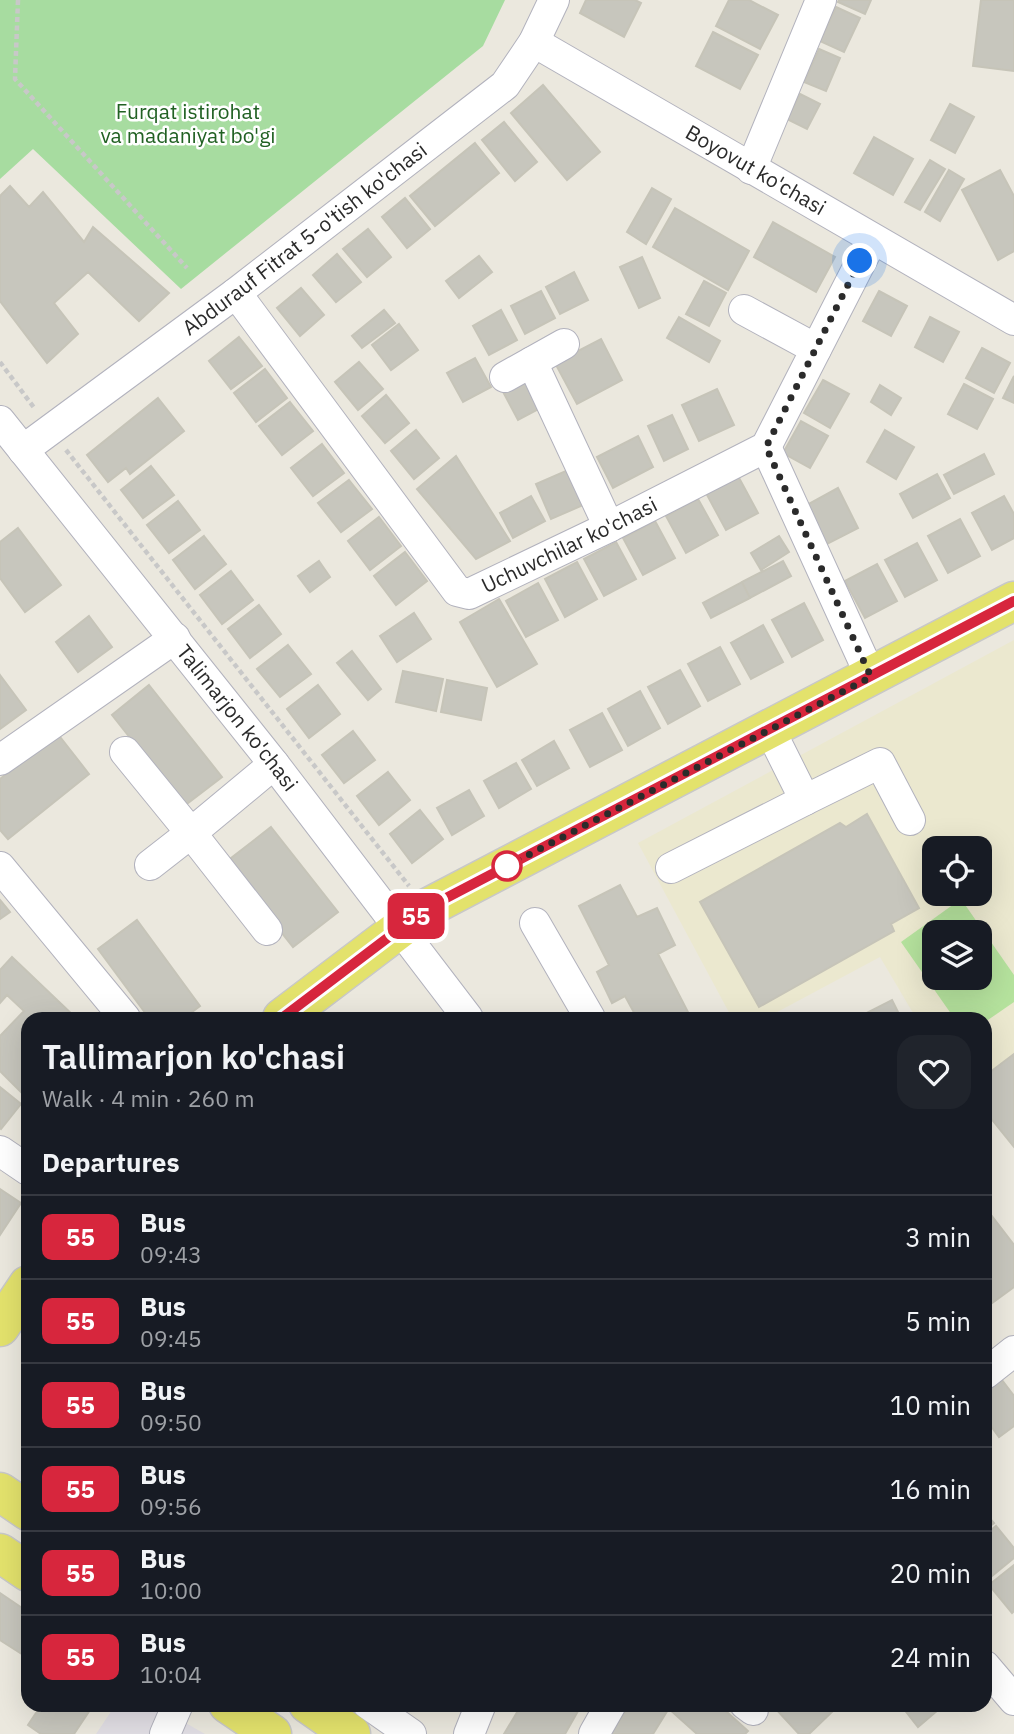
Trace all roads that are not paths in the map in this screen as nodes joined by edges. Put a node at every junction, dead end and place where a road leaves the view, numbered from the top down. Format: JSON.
{"nodes":[{"id":1,"x":554,"y":0,"type":"edge"},
{"id":2,"x":821,"y":0,"type":"edge"},
{"id":3,"x":534,"y":42,"type":"junction"},
{"id":4,"x":751,"y":169,"type":"junction"},
{"id":5,"x":872,"y":240,"type":"junction"},
{"id":6,"x":236,"y":293,"type":"junction"},
{"id":7,"x":744,"y":310,"type":"dead end"},
{"id":8,"x":1014,"y":320,"type":"edge"},
{"id":9,"x":565,"y":344,"type":"dead end"},
{"id":10,"x":816,"y":349,"type":"junction"},
{"id":11,"x":532,"y":362,"type":"junction"},
{"id":12,"x":505,"y":377,"type":"dead end"},
{"id":13,"x":0,"y":421,"type":"edge"},
{"id":14,"x":766,"y":447,"type":"junction"},
{"id":15,"x":23,"y":450,"type":"junction"},
{"id":16,"x":609,"y":527,"type":"junction"},
{"id":17,"x":1014,"y":601,"type":"edge"},
{"id":18,"x":175,"y":638,"type":"junction"},
{"id":19,"x":871,"y":677,"type":"junction"},
{"id":20,"x":770,"y":730,"type":"junction"},
{"id":21,"x":125,"y":752,"type":"dead end"},
{"id":22,"x":0,"y":760,"type":"edge"},
{"id":23,"x":275,"y":764,"type":"junction"},
{"id":24,"x":805,"y":800,"type":"junction"},
{"id":25,"x":910,"y":820,"type":"dead end"},
{"id":26,"x":191,"y":833,"type":"junction"},
{"id":27,"x":150,"y":865,"type":"dead end"},
{"id":28,"x":0,"y":867,"type":"edge"},
{"id":29,"x":671,"y":868,"type":"dead end"},
{"id":30,"x":413,"y":918,"type":"junction"},
{"id":31,"x":536,"y":923,"type":"dead end"},
{"id":32,"x":267,"y":930,"type":"dead end"},
{"id":33,"x":120,"y":1012,"type":"edge"},
{"id":34,"x":290,"y":1012,"type":"edge"},
{"id":35,"x":465,"y":1012,"type":"edge"},
{"id":36,"x":582,"y":1012,"type":"edge"},
{"id":37,"x":0,"y":1152,"type":"edge"},
{"id":38,"x":21,"y":1166,"type":"edge"},
{"id":39,"x":21,"y":1296,"type":"edge"},
{"id":40,"x":0,"y":1327,"type":"edge"},
{"id":41,"x":1014,"y":1351,"type":"edge"},
{"id":42,"x":992,"y":1368,"type":"edge"},
{"id":43,"x":0,"y":1492,"type":"edge"},
{"id":44,"x":21,"y":1506,"type":"edge"},
{"id":45,"x":0,"y":1553,"type":"edge"},
{"id":46,"x":21,"y":1567,"type":"edge"},
{"id":47,"x":992,"y":1674,"type":"edge"},
{"id":48,"x":1014,"y":1700,"type":"edge"},
{"id":49,"x":174,"y":1712,"type":"edge"},
{"id":50,"x":240,"y":1712,"type":"edge"},
{"id":51,"x":319,"y":1712,"type":"edge"},
{"id":52,"x":379,"y":1712,"type":"edge"},
{"id":53,"x":478,"y":1712,"type":"edge"},
{"id":54,"x":606,"y":1712,"type":"edge"},
{"id":55,"x":164,"y":1734,"type":"edge"},
{"id":56,"x":272,"y":1734,"type":"edge"},
{"id":57,"x":351,"y":1734,"type":"edge"},
{"id":58,"x":411,"y":1734,"type":"edge"},
{"id":59,"x":469,"y":1734,"type":"edge"},
{"id":60,"x":594,"y":1734,"type":"edge"}],
"edges":[{"from":1,"to":3,"type":"street","name":"Abdurauf Fitrat 5-o'tish ko'chasi"},
{"from":2,"to":4,"type":"street"},
{"from":3,"to":4,"type":"street","name":"Boyovut ko'chasi"},
{"from":3,"to":6,"type":"street","name":"Abdurauf Fitrat 5-o'tish ko'chasi"},
{"from":4,"to":5,"type":"street","name":"Boyovut ko'chasi"},
{"from":5,"to":8,"type":"street","name":"Boyovut ko'chasi"},
{"from":5,"to":10,"type":"street"},
{"from":6,"to":15,"type":"street","name":"Abdurauf Fitrat 5-o'tish ko'chasi"},
{"from":6,"to":16,"type":"street","name":"Uchuvchilar ko'chasi"},
{"from":7,"to":10,"type":"street"},
{"from":9,"to":11,"type":"street"},
{"from":10,"to":14,"type":"street"},
{"from":11,"to":12,"type":"street"},
{"from":11,"to":16,"type":"street"},
{"from":13,"to":15,"type":"street","name":"Talimarjon ko'chasi"},
{"from":14,"to":16,"type":"street","name":"Uchuvchilar ko'chasi"},
{"from":14,"to":19,"type":"street"},
{"from":15,"to":18,"type":"street","name":"Talimarjon ko'chasi"},
{"from":17,"to":19,"type":"main road"},
{"from":18,"to":22,"type":"street"},
{"from":18,"to":23,"type":"street","name":"Talimarjon ko'chasi"},
{"from":19,"to":20,"type":"main road"},
{"from":20,"to":24,"type":"street"},
{"from":20,"to":30,"type":"main road"},
{"from":21,"to":26,"type":"street"},
{"from":23,"to":26,"type":"street"},
{"from":23,"to":30,"type":"street","name":"Talimarjon ko'chasi"},
{"from":24,"to":25,"type":"street"},
{"from":24,"to":29,"type":"street"},
{"from":26,"to":27,"type":"street"},
{"from":26,"to":32,"type":"street"},
{"from":28,"to":33,"type":"street"},
{"from":30,"to":34,"type":"main road"},
{"from":30,"to":35,"type":"street","name":"Talimarjon ko'chasi"},
{"from":31,"to":36,"type":"street"},
{"from":37,"to":38,"type":"street"},
{"from":39,"to":40,"type":"main road"},
{"from":41,"to":42,"type":"street"},
{"from":43,"to":44,"type":"main road"},
{"from":45,"to":46,"type":"main road"},
{"from":47,"to":48,"type":"street"},
{"from":49,"to":55,"type":"street"},
{"from":50,"to":56,"type":"main road"},
{"from":51,"to":57,"type":"main road"},
{"from":52,"to":58,"type":"street"},
{"from":53,"to":59,"type":"street"},
{"from":54,"to":60,"type":"street"}]}
